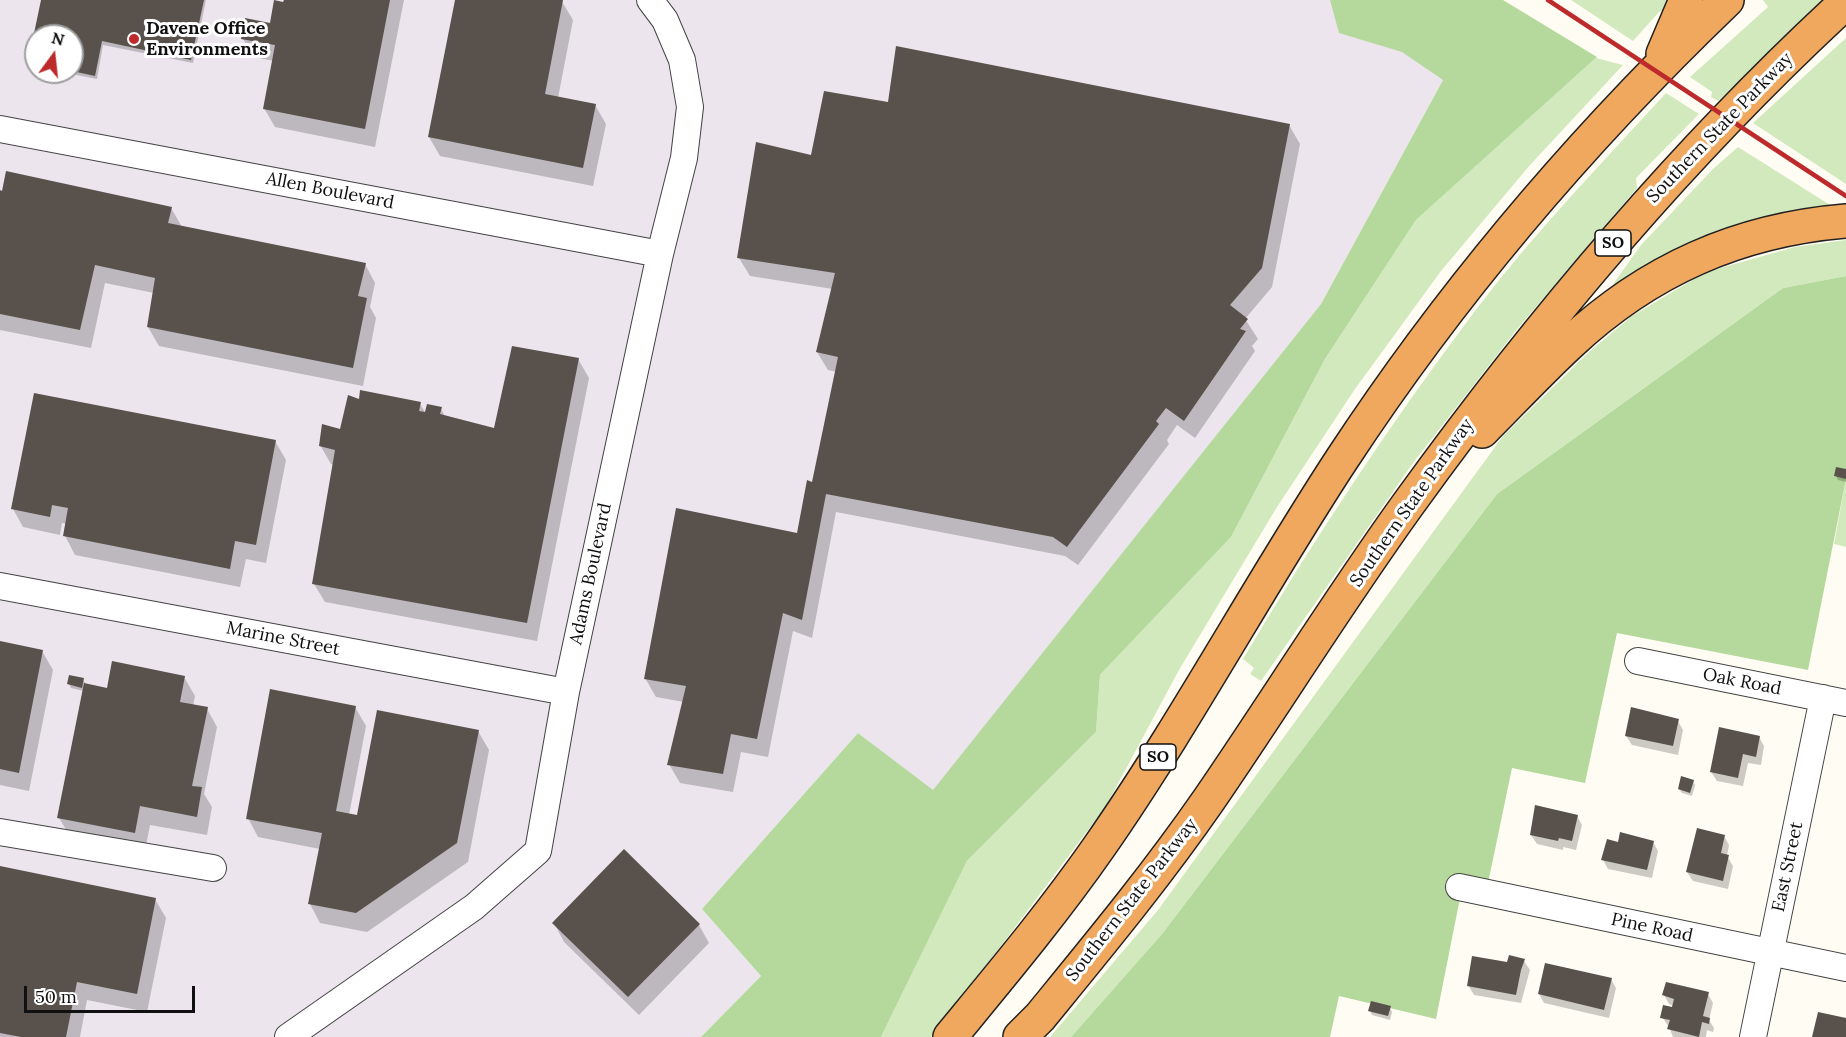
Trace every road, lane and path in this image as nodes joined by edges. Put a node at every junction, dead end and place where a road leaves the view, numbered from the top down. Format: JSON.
{"nodes":[{"id":1,"x":650,"y":0,"type":"edge"},
{"id":2,"x":1686,"y":0,"type":"edge"},
{"id":3,"x":1727,"y":0,"type":"edge"},
{"id":4,"x":1846,"y":2,"type":"edge"},
{"id":5,"x":1657,"y":68,"type":"junction"},
{"id":6,"x":0,"y":129,"type":"edge"},
{"id":7,"x":1846,"y":221,"type":"edge"},
{"id":8,"x":660,"y":254,"type":"junction"},
{"id":9,"x":1406,"y":506,"type":"junction"},
{"id":10,"x":0,"y":586,"type":"edge"},
{"id":11,"x":1638,"y":661,"type":"dead end"},
{"id":12,"x":566,"y":692,"type":"junction"},
{"id":13,"x":1834,"y":700,"type":"edge"},
{"id":14,"x":0,"y":832,"type":"edge"},
{"id":15,"x":213,"y":868,"type":"dead end"},
{"id":16,"x":1459,"y":887,"type":"dead end"},
{"id":17,"x":1771,"y":952,"type":"junction"},
{"id":18,"x":1846,"y":968,"type":"edge"},
{"id":19,"x":288,"y":1037,"type":"edge"},
{"id":20,"x":950,"y":1037,"type":"edge"},
{"id":21,"x":1020,"y":1037,"type":"edge"},
{"id":22,"x":1754,"y":1037,"type":"edge"}],
"edges":[{"from":1,"to":8,"type":"street","name":"Adams Boulevard"},
{"from":2,"to":5,"type":"highway"},
{"from":3,"to":5,"type":"highway","number":"SO"},
{"from":4,"to":9,"type":"highway","name":"Southern State Parkway","number":"SO"},
{"from":5,"to":20,"type":"highway","number":"SO"},
{"from":6,"to":8,"type":"street","name":"Allen Boulevard"},
{"from":7,"to":9,"type":"highway"},
{"from":8,"to":12,"type":"street","name":"Adams Boulevard"},
{"from":9,"to":21,"type":"highway","name":"Southern State Parkway","number":"SO"},
{"from":10,"to":12,"type":"street","name":"Marine Street"},
{"from":11,"to":13,"type":"street","name":"Oak Road"},
{"from":12,"to":19,"type":"street","name":"Adams Boulevard"},
{"from":13,"to":17,"type":"street","name":"East Street"},
{"from":14,"to":15,"type":"street"},
{"from":16,"to":17,"type":"street","name":"Pine Road"},
{"from":17,"to":18,"type":"street","name":"Pine Road"},
{"from":17,"to":22,"type":"street","name":"East Street"}]}
